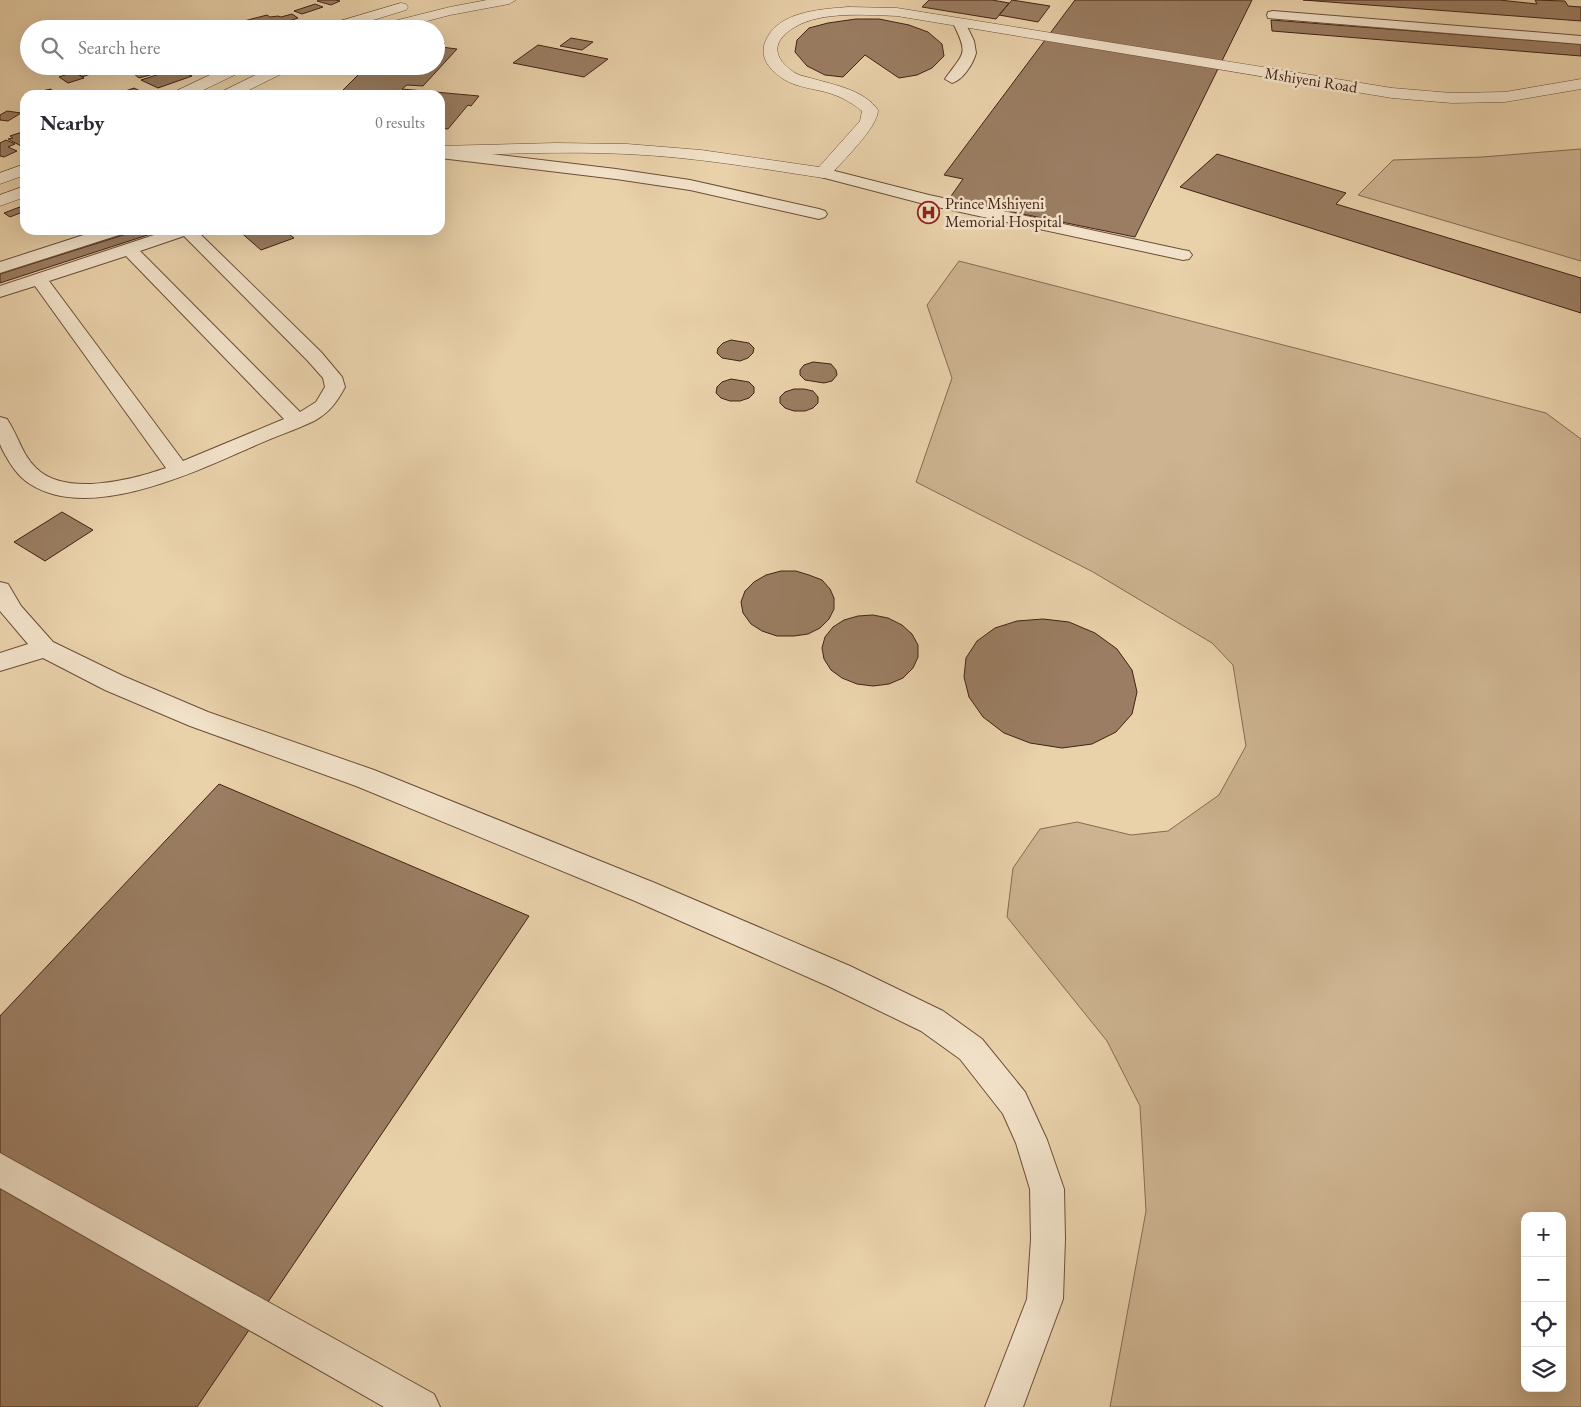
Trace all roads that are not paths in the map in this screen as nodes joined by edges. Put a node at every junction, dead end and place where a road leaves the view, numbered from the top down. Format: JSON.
{"nodes":[{"id":1,"x":509,"y":0,"type":"edge"},
{"id":2,"x":413,"y":5,"type":"dead end"},
{"id":3,"x":1273,"y":15,"type":"dead end"},
{"id":4,"x":355,"y":20,"type":"edge"},
{"id":5,"x":413,"y":20,"type":"edge"},
{"id":6,"x":959,"y":23,"type":"junction"},
{"id":7,"x":1581,"y":40,"type":"edge"},
{"id":8,"x":223,"y":75,"type":"edge"},
{"id":9,"x":268,"y":75,"type":"edge"},
{"id":10,"x":952,"y":79,"type":"dead end"},
{"id":11,"x":1581,"y":84,"type":"edge"},
{"id":12,"x":191,"y":90,"type":"edge"},
{"id":13,"x":237,"y":90,"type":"edge"},
{"id":14,"x":445,"y":152,"type":"edge"},
{"id":15,"x":445,"y":153,"type":"edge"},
{"id":16,"x":20,"y":171,"type":"edge"},
{"id":17,"x":823,"y":173,"type":"junction"},
{"id":18,"x":0,"y":179,"type":"edge"},
{"id":19,"x":20,"y":193,"type":"edge"},
{"id":20,"x":0,"y":201,"type":"edge"},
{"id":21,"x":819,"y":214,"type":"dead end"},
{"id":22,"x":101,"y":235,"type":"edge"},
{"id":23,"x":171,"y":235,"type":"edge"},
{"id":24,"x":191,"y":235,"type":"edge"},
{"id":25,"x":129,"y":249,"type":"junction"},
{"id":26,"x":1182,"y":255,"type":"dead end"},
{"id":27,"x":0,"y":268,"type":"edge"},
{"id":28,"x":39,"y":280,"type":"junction"},
{"id":29,"x":0,"y":292,"type":"edge"},
{"id":30,"x":296,"y":420,"type":"junction"},
{"id":31,"x":0,"y":423,"type":"edge"},
{"id":32,"x":180,"y":471,"type":"junction"},
{"id":33,"x":0,"y":590,"type":"edge"},
{"id":34,"x":44,"y":648,"type":"junction"},
{"id":35,"x":0,"y":662,"type":"edge"},
{"id":36,"x":0,"y":1170,"type":"edge"},
{"id":37,"x":421,"y":1407,"type":"edge"},
{"id":38,"x":1004,"y":1407,"type":"edge"}],
"edges":[{"from":1,"to":5,"type":"street"},
{"from":2,"to":4,"type":"street"},
{"from":3,"to":7,"type":"lane"},
{"from":6,"to":10,"type":"lane"},
{"from":6,"to":11,"type":"street","name":"Mshiyeni Road"},
{"from":6,"to":17,"type":"street","name":"Mshiyeni Road"},
{"from":8,"to":12,"type":"street"},
{"from":9,"to":13,"type":"street"},
{"from":14,"to":17,"type":"street"},
{"from":15,"to":21,"type":"lane"},
{"from":16,"to":18,"type":"street"},
{"from":17,"to":26,"type":"lane"},
{"from":19,"to":20,"type":"street"},
{"from":22,"to":27,"type":"lane"},
{"from":23,"to":25,"type":"lane"},
{"from":24,"to":30,"type":"lane"},
{"from":25,"to":28,"type":"lane"},
{"from":25,"to":30,"type":"lane"},
{"from":28,"to":29,"type":"lane"},
{"from":28,"to":32,"type":"lane"},
{"from":30,"to":32,"type":"lane"},
{"from":31,"to":32,"type":"lane"},
{"from":33,"to":34,"type":"lane"},
{"from":34,"to":35,"type":"lane"},
{"from":34,"to":38,"type":"lane"},
{"from":36,"to":37,"type":"lane"}]}
